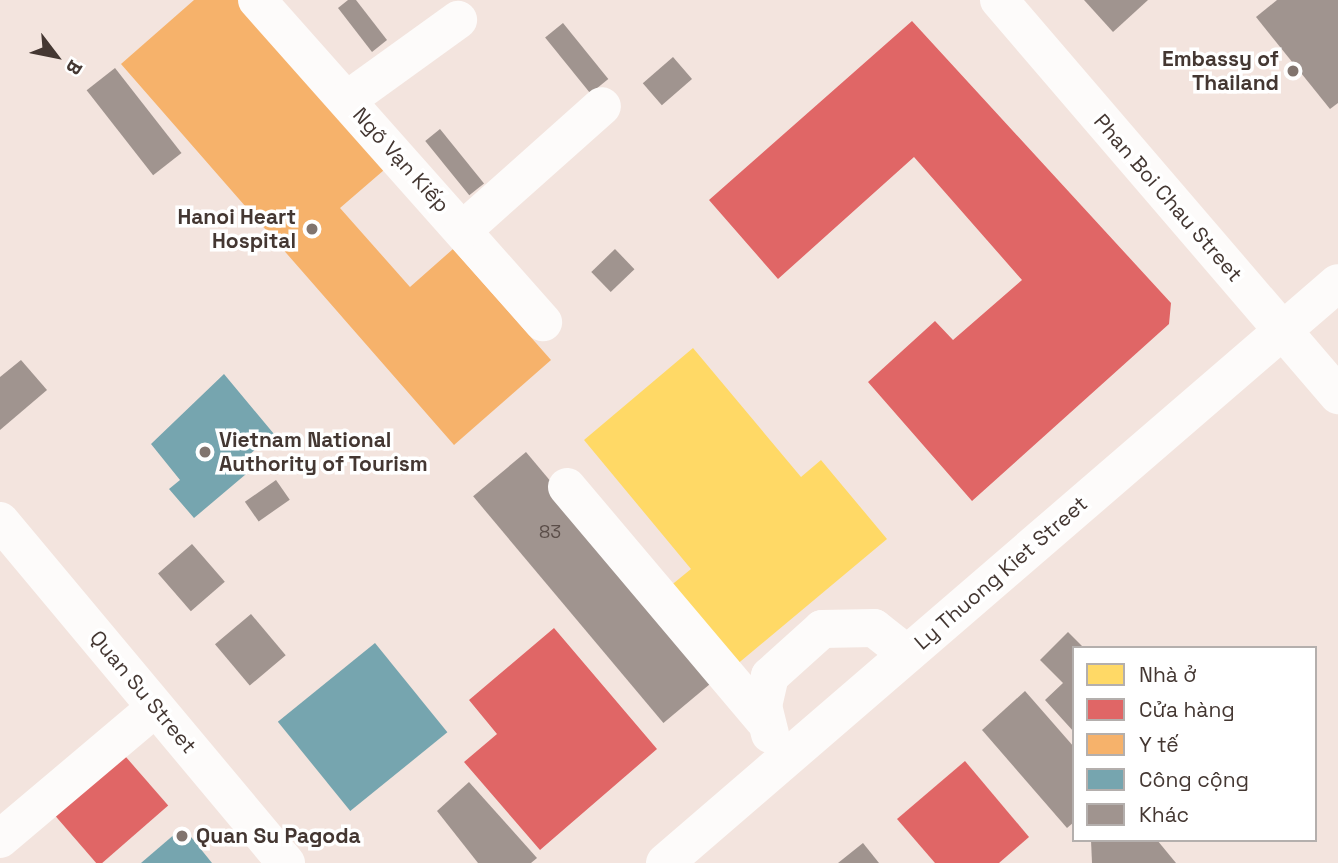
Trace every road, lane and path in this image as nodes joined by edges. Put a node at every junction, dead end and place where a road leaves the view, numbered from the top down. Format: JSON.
{"nodes":[{"id":1,"x":257,"y":0,"type":"edge"},
{"id":2,"x":999,"y":0,"type":"edge"},
{"id":3,"x":458,"y":20,"type":"dead end"},
{"id":4,"x":347,"y":100,"type":"junction"},
{"id":5,"x":602,"y":106,"type":"dead end"},
{"id":6,"x":463,"y":230,"type":"junction"},
{"id":7,"x":1338,"y":283,"type":"edge"},
{"id":8,"x":543,"y":322,"type":"dead end"},
{"id":9,"x":1282,"y":332,"type":"junction"},
{"id":10,"x":1338,"y":395,"type":"edge"},
{"id":11,"x":567,"y":487,"type":"dead end"},
{"id":12,"x":0,"y":521,"type":"edge"},
{"id":13,"x":907,"y":654,"type":"junction"},
{"id":14,"x":155,"y":708,"type":"junction"},
{"id":15,"x":764,"y":719,"type":"junction"},
{"id":16,"x":788,"y":755,"type":"junction"},
{"id":17,"x":0,"y":839,"type":"edge"},
{"id":18,"x":286,"y":863,"type":"edge"},
{"id":19,"x":665,"y":863,"type":"edge"}],
"edges":[{"from":1,"to":4,"type":"street","name":"Ngõ Vạn Kiếp"},
{"from":2,"to":9,"type":"street","name":"Phan Boi Chau Street"},
{"from":3,"to":4,"type":"street"},
{"from":4,"to":6,"type":"street","name":"Ngõ Vạn Kiếp"},
{"from":5,"to":6,"type":"street"},
{"from":6,"to":8,"type":"street","name":"Ngõ Vạn Kiếp"},
{"from":7,"to":9,"type":"street","name":"Ly Thuong Kiet Street"},
{"from":9,"to":10,"type":"street","name":"Phan Boi Chau Street"},
{"from":9,"to":13,"type":"street","name":"Ly Thuong Kiet Street"},
{"from":11,"to":15,"type":"street"},
{"from":12,"to":14,"type":"street","name":"Quan Su Street"},
{"from":13,"to":15,"type":"street"},
{"from":13,"to":16,"type":"street","name":"Ly Thuong Kiet Street"},
{"from":14,"to":17,"type":"street"},
{"from":14,"to":18,"type":"street","name":"Quan Su Street"},
{"from":15,"to":16,"type":"street"},
{"from":16,"to":19,"type":"street","name":"Ly Thuong Kiet Street"}]}
